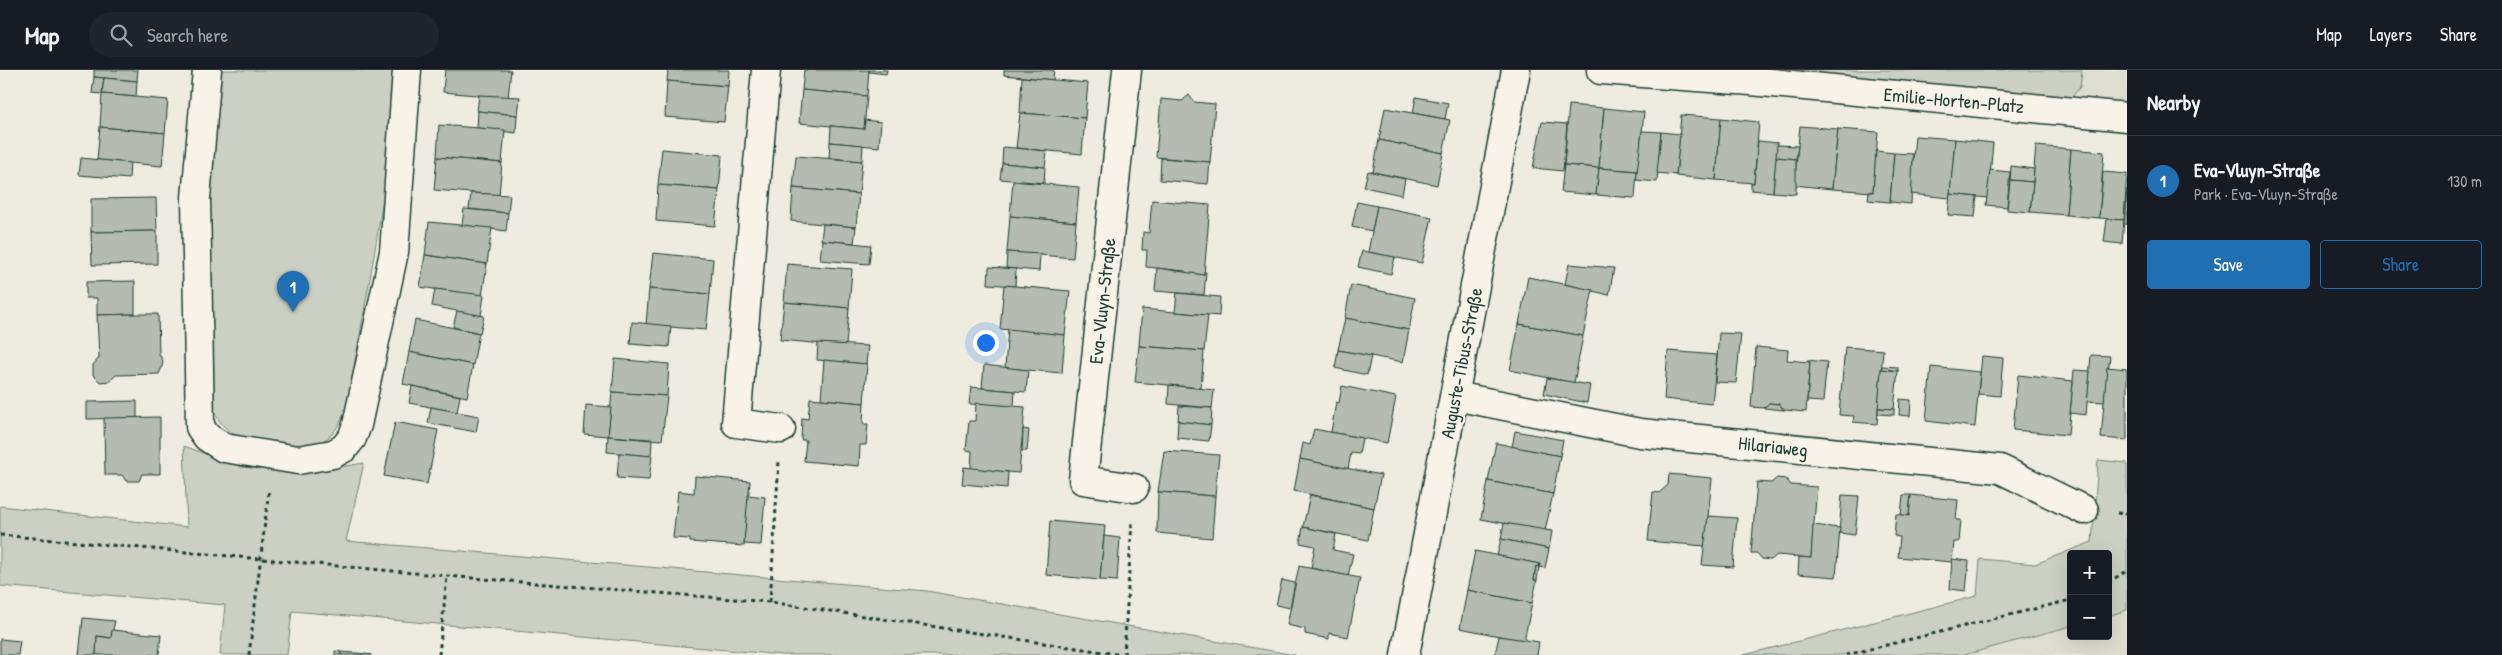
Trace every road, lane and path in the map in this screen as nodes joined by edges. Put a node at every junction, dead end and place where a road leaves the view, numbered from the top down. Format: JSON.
{"nodes":[{"id":1,"x":207,"y":70,"type":"edge"},
{"id":2,"x":408,"y":70,"type":"edge"},
{"id":3,"x":766,"y":70,"type":"edge"},
{"id":4,"x":1127,"y":70,"type":"edge"},
{"id":5,"x":1516,"y":70,"type":"edge"},
{"id":6,"x":1601,"y":70,"type":"edge"},
{"id":7,"x":2127,"y":117,"type":"edge"},
{"id":8,"x":1455,"y":396,"type":"junction"},
{"id":9,"x":781,"y":429,"type":"joint"},
{"id":10,"x":274,"y":457,"type":"junction"},
{"id":11,"x":1134,"y":488,"type":"joint"},
{"id":12,"x":2084,"y":510,"type":"dead end"},
{"id":13,"x":0,"y":535,"type":"edge"},
{"id":14,"x":260,"y":558,"type":"junction"},
{"id":15,"x":2127,"y":571,"type":"edge"},
{"id":16,"x":447,"y":576,"type":"junction"},
{"id":17,"x":2112,"y":580,"type":"edge"},
{"id":18,"x":2067,"y":601,"type":"edge"},
{"id":19,"x":770,"y":602,"type":"junction"},
{"id":20,"x":249,"y":655,"type":"edge"},
{"id":21,"x":439,"y":655,"type":"edge"},
{"id":22,"x":1124,"y":655,"type":"edge"},
{"id":23,"x":1405,"y":655,"type":"edge"},
{"id":24,"x":1846,"y":655,"type":"edge"}],
"edges":[{"from":1,"to":10,"type":"street"},
{"from":2,"to":10,"type":"street"},
{"from":3,"to":9,"type":"street"},
{"from":4,"to":11,"type":"street","name":"Eva-Vluyn-Straße"},
{"from":5,"to":8,"type":"street","name":"Auguste-Tibus-Straße"},
{"from":6,"to":7,"type":"street","name":"Emilie-Horten-Platz"},
{"from":8,"to":12,"type":"street","name":"Hilariaweg"},
{"from":8,"to":23,"type":"street","name":"Auguste-Tibus-Straße"},
{"from":9,"to":19,"type":"path"},
{"from":10,"to":14,"type":"path"},
{"from":11,"to":22,"type":"path"},
{"from":13,"to":14,"type":"path"},
{"from":14,"to":16,"type":"path"},
{"from":14,"to":20,"type":"path"},
{"from":15,"to":17,"type":"path"},
{"from":16,"to":19,"type":"path"},
{"from":16,"to":21,"type":"path"},
{"from":18,"to":24,"type":"path"},
{"from":19,"to":22,"type":"path"}]}
